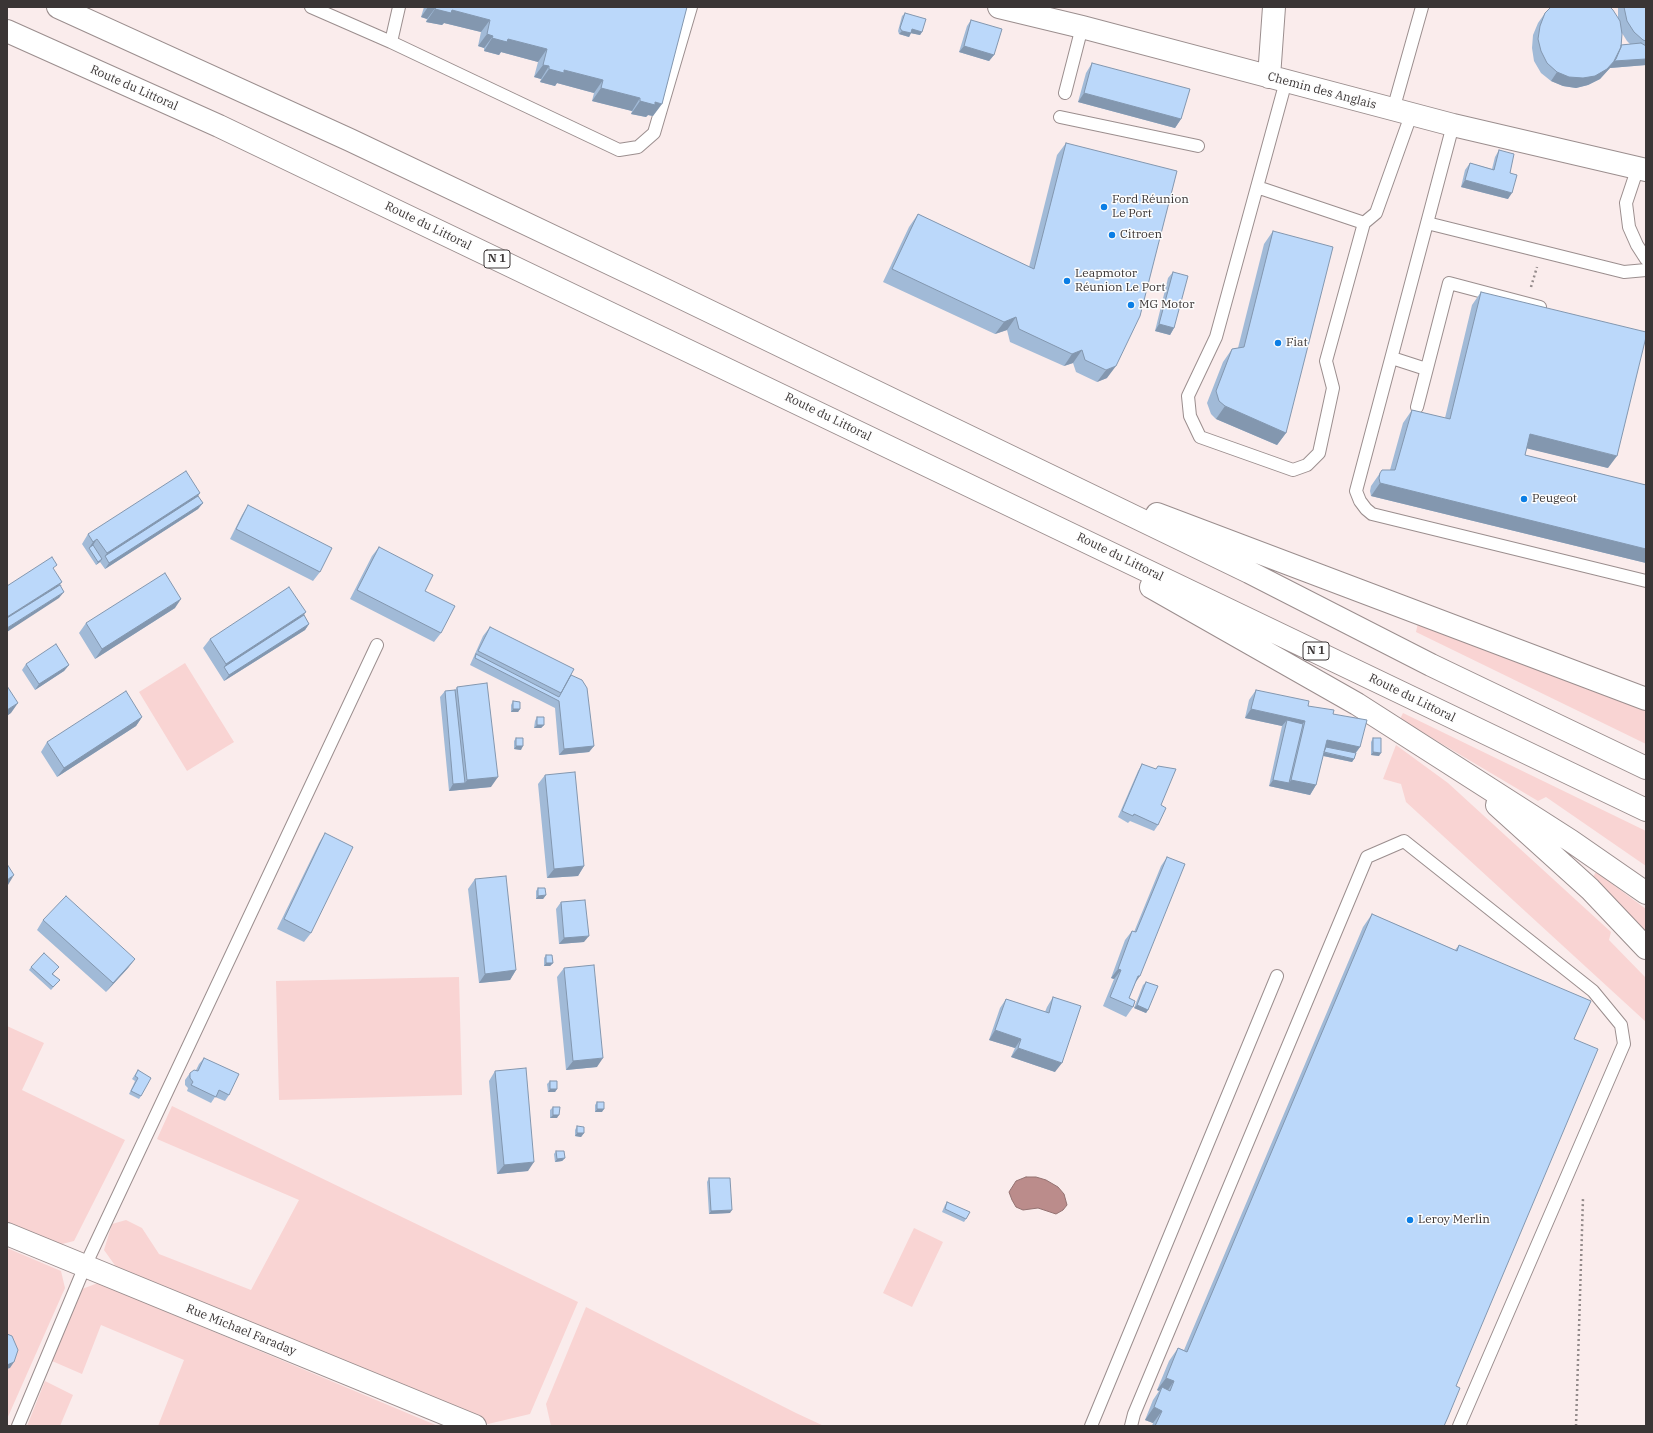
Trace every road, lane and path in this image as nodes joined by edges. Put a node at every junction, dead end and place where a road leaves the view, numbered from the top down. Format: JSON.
{"nodes":[{"id":1,"x":58,"y":7,"type":"edge"},
{"id":2,"x":311,"y":7,"type":"edge"},
{"id":3,"x":399,"y":7,"type":"edge"},
{"id":4,"x":692,"y":7,"type":"edge"},
{"id":5,"x":999,"y":7,"type":"edge"},
{"id":6,"x":1274,"y":7,"type":"edge"},
{"id":7,"x":1422,"y":7,"type":"edge"},
{"id":8,"x":1082,"y":27,"type":"junction"},
{"id":9,"x":7,"y":31,"type":"edge"},
{"id":10,"x":391,"y":42,"type":"junction"},
{"id":11,"x":1278,"y":79,"type":"junction"},
{"id":12,"x":1065,"y":93,"type":"dead end"},
{"id":13,"x":1402,"y":112,"type":"junction"},
{"id":14,"x":1060,"y":117,"type":"dead end"},
{"id":15,"x":1453,"y":125,"type":"junction"},
{"id":16,"x":1198,"y":146,"type":"dead end"},
{"id":17,"x":1642,"y":168,"type":"edge"},
{"id":18,"x":1257,"y":188,"type":"junction"},
{"id":19,"x":1364,"y":222,"type":"junction"},
{"id":20,"x":1427,"y":223,"type":"junction"},
{"id":21,"x":1542,"y":252,"type":"junction"},
{"id":22,"x":1646,"y":259,"type":"edge"},
{"id":23,"x":1646,"y":270,"type":"edge"},
{"id":24,"x":1526,"y":303,"type":"junction"},
{"id":25,"x":1549,"y":309,"type":"edge"},
{"id":26,"x":1392,"y":358,"type":"junction"},
{"id":27,"x":1426,"y":369,"type":"junction"},
{"id":28,"x":1417,"y":407,"type":"dead end"},
{"id":29,"x":1019,"y":461,"type":"junction"},
{"id":30,"x":985,"y":492,"type":"junction"},
{"id":31,"x":1646,"y":581,"type":"edge"},
{"id":32,"x":377,"y":645,"type":"dead end"},
{"id":33,"x":1646,"y":699,"type":"edge"},
{"id":34,"x":1448,"y":762,"type":"junction"},
{"id":35,"x":1646,"y":768,"type":"edge"},
{"id":36,"x":1646,"y":810,"type":"edge"},
{"id":37,"x":1646,"y":893,"type":"edge"},
{"id":38,"x":1646,"y":948,"type":"edge"},
{"id":39,"x":1277,"y":976,"type":"dead end"},
{"id":40,"x":1583,"y":1198,"type":"dead end"},
{"id":41,"x":7,"y":1234,"type":"edge"},
{"id":42,"x":85,"y":1266,"type":"junction"},
{"id":43,"x":18,"y":1426,"type":"edge"},
{"id":44,"x":475,"y":1426,"type":"edge"},
{"id":45,"x":1091,"y":1426,"type":"edge"},
{"id":46,"x":1131,"y":1426,"type":"edge"},
{"id":47,"x":1459,"y":1426,"type":"edge"},
{"id":48,"x":1576,"y":1426,"type":"edge"}],
"edges":[{"from":1,"to":29,"type":"main road"},
{"from":2,"to":10,"type":"lane"},
{"from":3,"to":10,"type":"lane"},
{"from":4,"to":10,"type":"lane"},
{"from":5,"to":8,"type":"main road","name":"Chemin des Anglais"},
{"from":6,"to":11,"type":"main road"},
{"from":7,"to":13,"type":"lane"},
{"from":8,"to":11,"type":"main road","name":"Chemin des Anglais"},
{"from":8,"to":12,"type":"lane"},
{"from":9,"to":30,"type":"main road","name":"Route du Littoral","number":"N 1"},
{"from":11,"to":13,"type":"main road","name":"Chemin des Anglais"},
{"from":11,"to":18,"type":"lane"},
{"from":13,"to":15,"type":"main road","name":"Chemin des Anglais"},
{"from":13,"to":19,"type":"lane"},
{"from":14,"to":16,"type":"lane"},
{"from":15,"to":17,"type":"main road","name":"Chemin des Anglais"},
{"from":15,"to":20,"type":"lane"},
{"from":17,"to":22,"type":"lane"},
{"from":18,"to":19,"type":"lane"},
{"from":18,"to":19,"type":"lane"},
{"from":20,"to":21,"type":"lane"},
{"from":20,"to":26,"type":"lane"},
{"from":21,"to":23,"type":"lane"},
{"from":21,"to":24,"type":"path"},
{"from":24,"to":25,"type":"lane"},
{"from":24,"to":27,"type":"lane"},
{"from":26,"to":27,"type":"lane"},
{"from":26,"to":31,"type":"lane"},
{"from":27,"to":28,"type":"lane"},
{"from":29,"to":33,"type":"main road"},
{"from":29,"to":35,"type":"main road"},
{"from":30,"to":34,"type":"main road"},
{"from":30,"to":36,"type":"main road","name":"Route du Littoral","number":"N 1"},
{"from":32,"to":42,"type":"lane"},
{"from":34,"to":37,"type":"main road"},
{"from":34,"to":38,"type":"main road"},
{"from":39,"to":45,"type":"lane"},
{"from":40,"to":48,"type":"path"},
{"from":41,"to":42,"type":"main road","name":"Rue Michael Faraday"},
{"from":42,"to":43,"type":"lane"},
{"from":42,"to":44,"type":"main road","name":"Rue Michael Faraday"},
{"from":46,"to":47,"type":"lane"}]}
